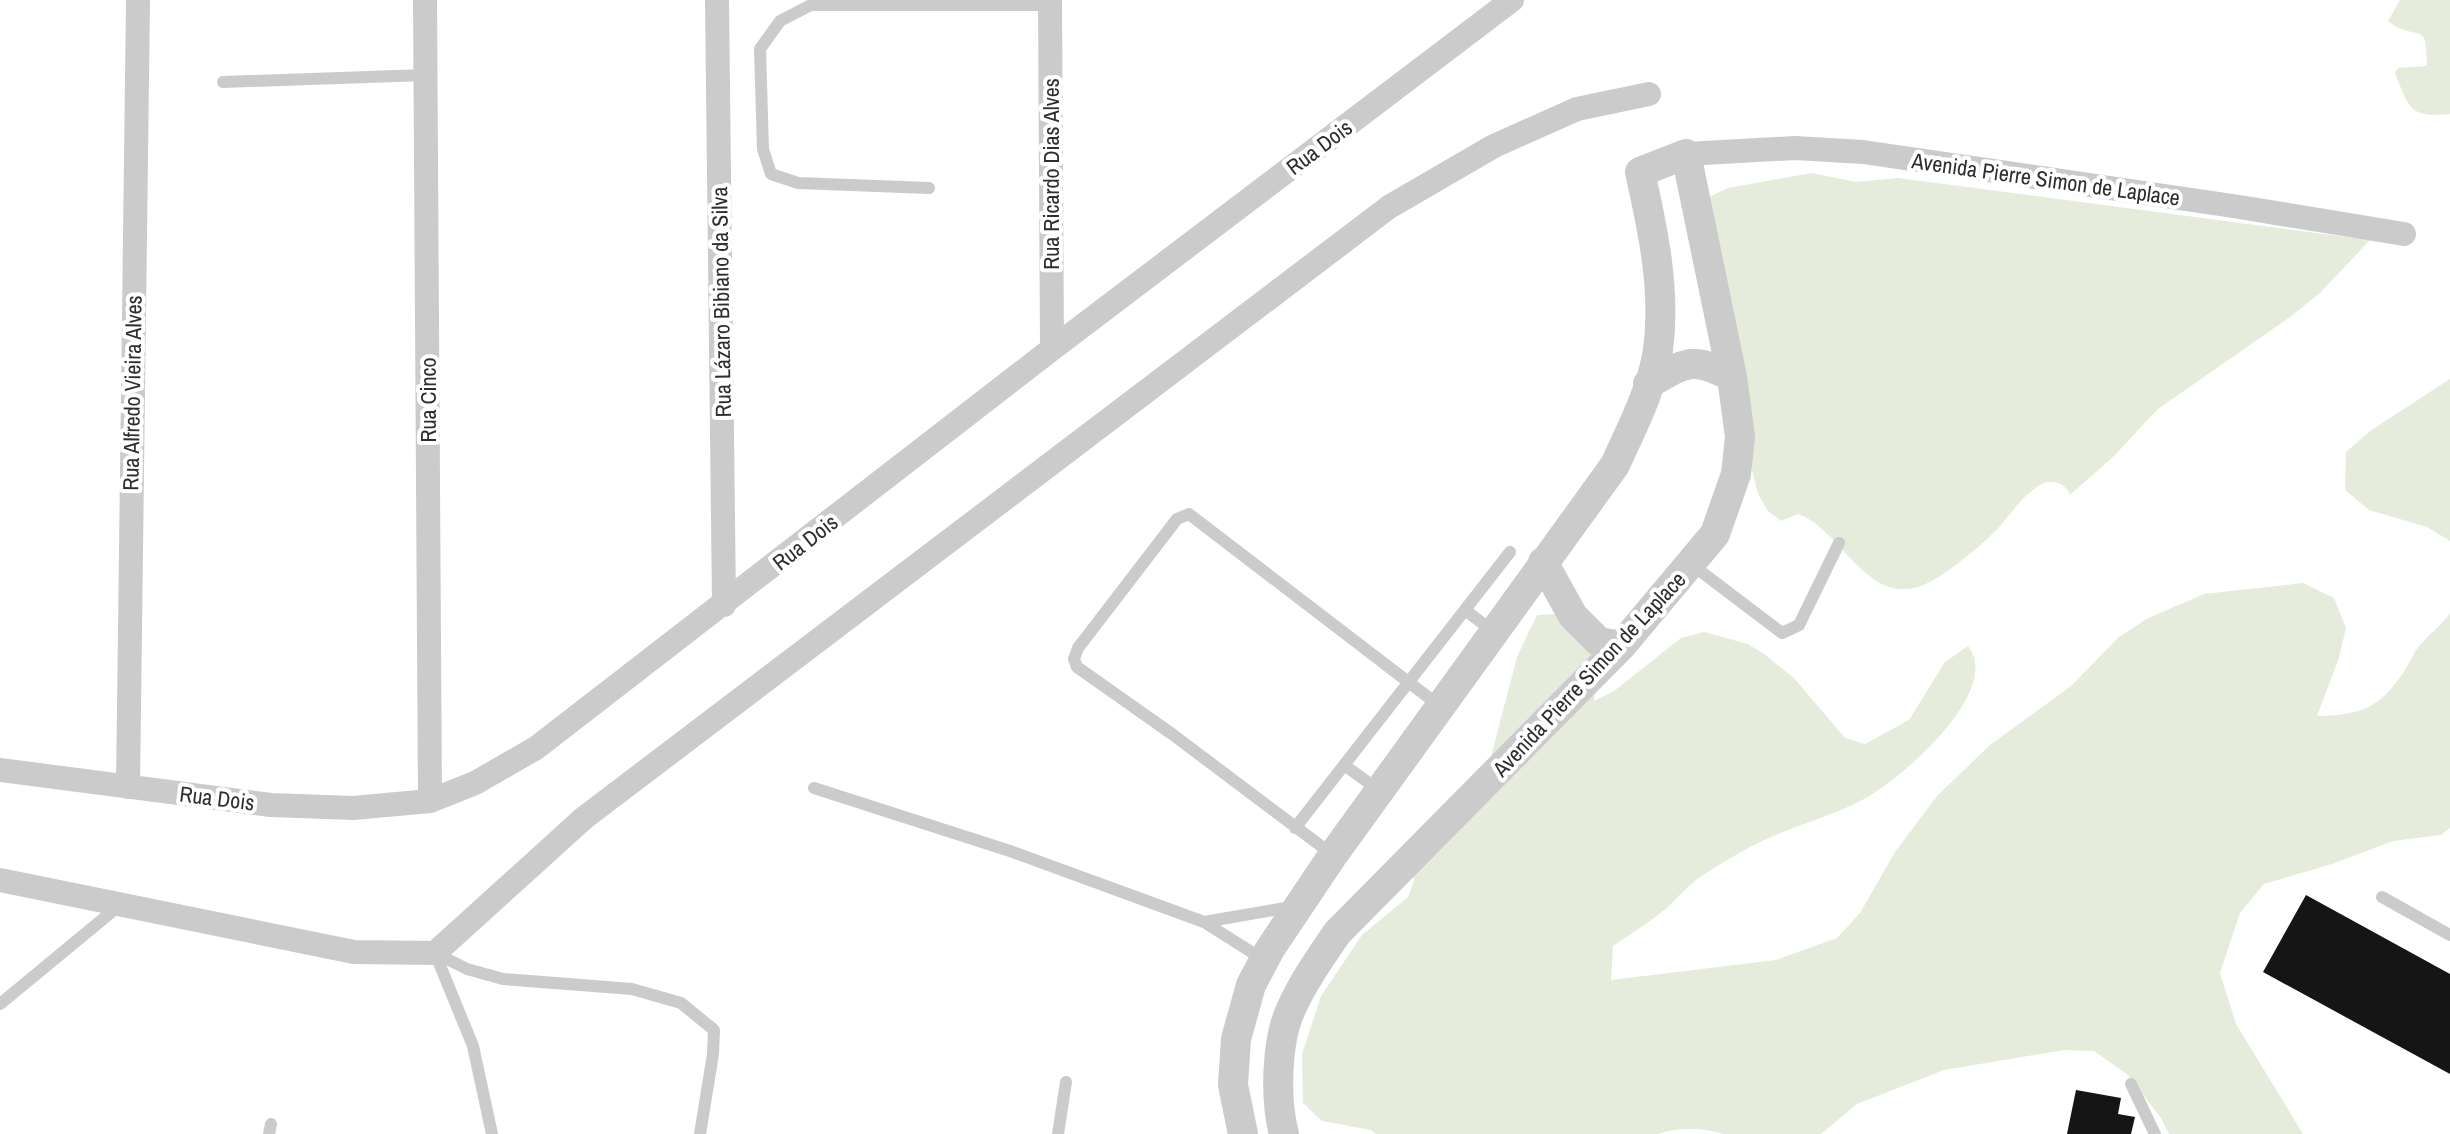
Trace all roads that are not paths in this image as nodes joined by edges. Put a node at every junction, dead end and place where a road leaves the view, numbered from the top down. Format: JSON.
{"nodes":[{"id":1,"x":138,"y":0,"type":"edge"},
{"id":2,"x":425,"y":0,"type":"edge"},
{"id":3,"x":717,"y":0,"type":"edge"},
{"id":4,"x":1512,"y":0,"type":"edge"},
{"id":5,"x":1050,"y":2,"type":"edge"},
{"id":6,"x":425,"y":75,"type":"junction"},
{"id":7,"x":223,"y":82,"type":"dead end"},
{"id":8,"x":1649,"y":94,"type":"dead end"},
{"id":9,"x":1686,"y":154,"type":"junction"},
{"id":10,"x":929,"y":188,"type":"dead end"},
{"id":11,"x":2404,"y":234,"type":"dead end"},
{"id":12,"x":1052,"y":349,"type":"junction"},
{"id":13,"x":1732,"y":377,"type":"junction"},
{"id":14,"x":1648,"y":384,"type":"junction"},
{"id":15,"x":1839,"y":543,"type":"dead end"},
{"id":16,"x":1510,"y":552,"type":"dead end"},
{"id":17,"x":1543,"y":562,"type":"junction"},
{"id":18,"x":1691,"y":564,"type":"junction"},
{"id":19,"x":724,"y":605,"type":"junction"},
{"id":20,"x":1465,"y":610,"type":"junction"},
{"id":21,"x":1494,"y":632,"type":"junction"},
{"id":22,"x":1621,"y":646,"type":"junction"},
{"id":23,"x":1408,"y":683,"type":"junction"},
{"id":24,"x":1441,"y":707,"type":"junction"},
{"id":25,"x":1344,"y":765,"type":"junction"},
{"id":26,"x":0,"y":770,"type":"edge"},
{"id":27,"x":128,"y":787,"type":"junction"},
{"id":28,"x":814,"y":788,"type":"dead end"},
{"id":29,"x":1380,"y":791,"type":"junction"},
{"id":30,"x":430,"y":801,"type":"junction"},
{"id":31,"x":1295,"y":828,"type":"junction"},
{"id":32,"x":1333,"y":855,"type":"junction"},
{"id":33,"x":0,"y":880,"type":"edge"},
{"id":34,"x":2382,"y":897,"type":"dead end"},
{"id":35,"x":120,"y":905,"type":"junction"},
{"id":36,"x":1299,"y":906,"type":"junction"},
{"id":37,"x":1204,"y":922,"type":"junction"},
{"id":38,"x":2450,"y":935,"type":"edge"},
{"id":39,"x":435,"y":953,"type":"junction"},
{"id":40,"x":1264,"y":960,"type":"junction"},
{"id":41,"x":0,"y":1004,"type":"edge"},
{"id":42,"x":1236,"y":1039,"type":"junction"},
{"id":43,"x":1283,"y":1042,"type":"junction"},
{"id":44,"x":1066,"y":1082,"type":"dead end"},
{"id":45,"x":2131,"y":1084,"type":"dead end"},
{"id":46,"x":492,"y":1134,"type":"edge"},
{"id":47,"x":700,"y":1134,"type":"edge"},
{"id":48,"x":1058,"y":1134,"type":"edge"},
{"id":49,"x":1243,"y":1134,"type":"edge"},
{"id":50,"x":1284,"y":1134,"type":"edge"},
{"id":51,"x":2155,"y":1134,"type":"edge"}],
"edges":[{"from":1,"to":27,"type":"street","name":"Rua Alfredo Vieira Alves"},
{"from":2,"to":6,"type":"street","name":"Rua Cinco"},
{"from":3,"to":19,"type":"street","name":"Rua Lázaro Bibiano da Silva"},
{"from":4,"to":12,"type":"street","name":"Rua Dois"},
{"from":5,"to":10,"type":"lane"},
{"from":5,"to":12,"type":"street","name":"Rua Ricardo Dias Alves"},
{"from":6,"to":7,"type":"lane"},
{"from":6,"to":30,"type":"street","name":"Rua Cinco"},
{"from":8,"to":39,"type":"street"},
{"from":9,"to":11,"type":"street","name":"Avenida Pierre Simon de Laplace"},
{"from":9,"to":13,"type":"street","name":"Avenida Pierre Simon de Laplace"},
{"from":9,"to":14,"type":"street","name":"Avenida Pierre Simon de Laplace"},
{"from":12,"to":19,"type":"street","name":"Rua Dois"},
{"from":13,"to":14,"type":"street"},
{"from":13,"to":18,"type":"street","name":"Avenida Pierre Simon de Laplace"},
{"from":14,"to":17,"type":"street","name":"Avenida Pierre Simon de Laplace"},
{"from":15,"to":18,"type":"lane"},
{"from":16,"to":20,"type":"lane"},
{"from":17,"to":21,"type":"street","name":"Avenida Pierre Simon de Laplace"},
{"from":17,"to":22,"type":"street"},
{"from":18,"to":22,"type":"street","name":"Avenida Pierre Simon de Laplace"},
{"from":19,"to":30,"type":"street","name":"Rua Dois"},
{"from":20,"to":21,"type":"lane"},
{"from":20,"to":23,"type":"lane"},
{"from":21,"to":24,"type":"street","name":"Avenida Pierre Simon de Laplace"},
{"from":22,"to":43,"type":"street","name":"Avenida Pierre Simon de Laplace"},
{"from":23,"to":24,"type":"lane"},
{"from":23,"to":25,"type":"lane"},
{"from":23,"to":31,"type":"lane"},
{"from":24,"to":29,"type":"street","name":"Avenida Pierre Simon de Laplace"},
{"from":25,"to":29,"type":"lane"},
{"from":25,"to":31,"type":"lane"},
{"from":26,"to":27,"type":"street","name":"Rua Dois"},
{"from":27,"to":30,"type":"street","name":"Rua Dois"},
{"from":28,"to":37,"type":"lane"},
{"from":29,"to":32,"type":"street","name":"Avenida Pierre Simon de Laplace"},
{"from":31,"to":32,"type":"lane"},
{"from":32,"to":36,"type":"street","name":"Avenida Pierre Simon de Laplace"},
{"from":33,"to":35,"type":"street"},
{"from":34,"to":38,"type":"lane"},
{"from":35,"to":39,"type":"street"},
{"from":35,"to":41,"type":"lane"},
{"from":36,"to":37,"type":"lane"},
{"from":36,"to":40,"type":"street","name":"Avenida Pierre Simon de Laplace"},
{"from":37,"to":40,"type":"lane"},
{"from":39,"to":46,"type":"lane"},
{"from":39,"to":47,"type":"lane"},
{"from":40,"to":42,"type":"street","name":"Avenida Pierre Simon de Laplace"},
{"from":42,"to":43,"type":"street"},
{"from":42,"to":49,"type":"street","name":"Avenida Pierre Simon de Laplace"},
{"from":43,"to":50,"type":"street","name":"Avenida Pierre Simon de Laplace"},
{"from":44,"to":48,"type":"lane"},
{"from":45,"to":51,"type":"lane"}]}
